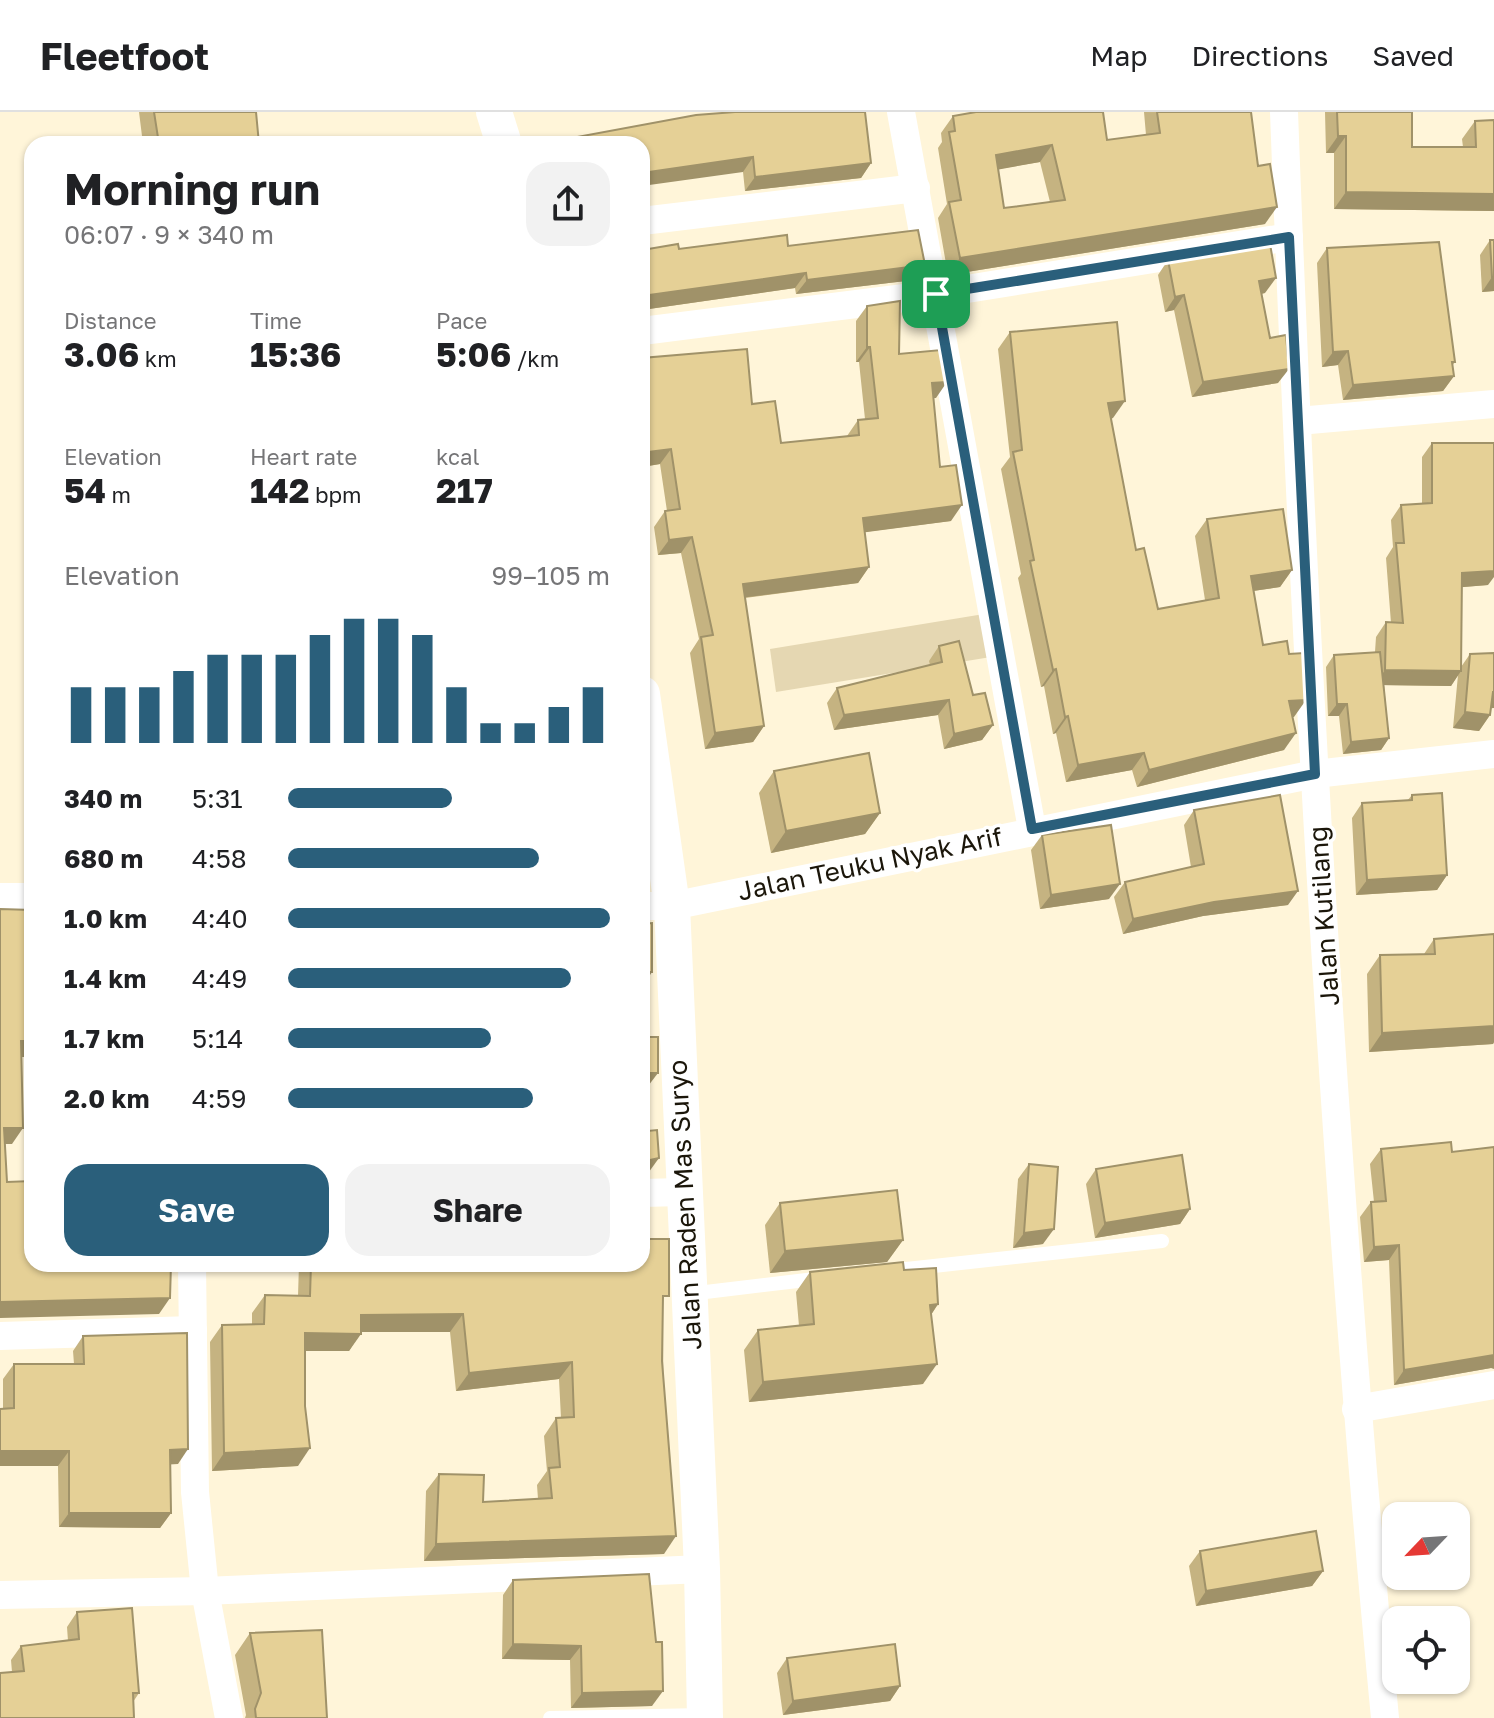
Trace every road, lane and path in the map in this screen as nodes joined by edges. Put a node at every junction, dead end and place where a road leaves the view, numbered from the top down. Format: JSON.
{"nodes":[{"id":1,"x":494,"y":112,"type":"edge"},
{"id":2,"x":901,"y":112,"type":"edge"},
{"id":3,"x":1284,"y":112,"type":"edge"},
{"id":4,"x":502,"y":136,"type":"edge"},
{"id":5,"x":916,"y":188,"type":"junction"},
{"id":6,"x":650,"y":220,"type":"edge"},
{"id":7,"x":1289,"y":237,"type":"junction"},
{"id":8,"x":936,"y":294,"type":"junction"},
{"id":9,"x":650,"y":330,"type":"edge"},
{"id":10,"x":1494,"y":404,"type":"edge"},
{"id":11,"x":1298,"y":421,"type":"junction"},
{"id":12,"x":1494,"y":754,"type":"edge"},
{"id":13,"x":1315,"y":774,"type":"junction"},
{"id":14,"x":650,"y":807,"type":"edge"},
{"id":15,"x":1032,"y":829,"type":"junction"},
{"id":16,"x":0,"y":897,"type":"edge"},
{"id":17,"x":24,"y":897,"type":"edge"},
{"id":18,"x":657,"y":906,"type":"edge"},
{"id":19,"x":683,"y":1192,"type":"junction"},
{"id":20,"x":650,"y":1193,"type":"edge"},
{"id":21,"x":1162,"y":1241,"type":"dead end"},
{"id":22,"x":192,"y":1272,"type":"edge"},
{"id":23,"x":869,"y":1273,"type":"edge"},
{"id":24,"x":839,"y":1277,"type":"edge"},
{"id":25,"x":688,"y":1294,"type":"junction"},
{"id":26,"x":193,"y":1330,"type":"junction"},
{"id":27,"x":0,"y":1336,"type":"edge"},
{"id":28,"x":1494,"y":1385,"type":"edge"},
{"id":29,"x":1356,"y":1409,"type":"junction"},
{"id":30,"x":702,"y":1569,"type":"junction"},
{"id":31,"x":205,"y":1591,"type":"junction"},
{"id":32,"x":0,"y":1595,"type":"edge"},
{"id":33,"x":705,"y":1717,"type":"edge"},
{"id":34,"x":229,"y":1718,"type":"edge"},
{"id":35,"x":550,"y":1718,"type":"edge"},
{"id":36,"x":1385,"y":1718,"type":"edge"}],
"edges":[{"from":1,"to":4,"type":"street"},
{"from":2,"to":5,"type":"street"},
{"from":3,"to":7,"type":"street","name":"Jalan Kutilang"},
{"from":5,"to":6,"type":"street"},
{"from":5,"to":8,"type":"street"},
{"from":7,"to":8,"type":"street"},
{"from":7,"to":11,"type":"street","name":"Jalan Kutilang"},
{"from":8,"to":9,"type":"street"},
{"from":8,"to":15,"type":"street"},
{"from":10,"to":11,"type":"street"},
{"from":11,"to":13,"type":"street","name":"Jalan Kutilang"},
{"from":12,"to":13,"type":"street","name":"Jalan Teuku Nyak Arif"},
{"from":13,"to":15,"type":"street","name":"Jalan Teuku Nyak Arif"},
{"from":13,"to":29,"type":"street","name":"Jalan Kutilang"},
{"from":14,"to":18,"type":"street","name":"Jalan Raden Mas Suryo"},
{"from":15,"to":18,"type":"street","name":"Jalan Teuku Nyak Arif"},
{"from":16,"to":17,"type":"street"},
{"from":18,"to":19,"type":"street","name":"Jalan Raden Mas Suryo"},
{"from":19,"to":20,"type":"street"},
{"from":19,"to":25,"type":"street","name":"Jalan Raden Mas Suryo"},
{"from":21,"to":23,"type":"lane"},
{"from":22,"to":26,"type":"street"},
{"from":24,"to":25,"type":"lane"},
{"from":25,"to":30,"type":"street","name":"Jalan Raden Mas Suryo"},
{"from":26,"to":27,"type":"street"},
{"from":26,"to":31,"type":"street"},
{"from":28,"to":29,"type":"street"},
{"from":29,"to":36,"type":"street","name":"Jalan Kutilang"},
{"from":30,"to":31,"type":"street"},
{"from":30,"to":33,"type":"street","name":"Jalan Raden Mas Suryo"},
{"from":31,"to":32,"type":"street"},
{"from":31,"to":34,"type":"street"},
{"from":33,"to":35,"type":"lane"}]}
